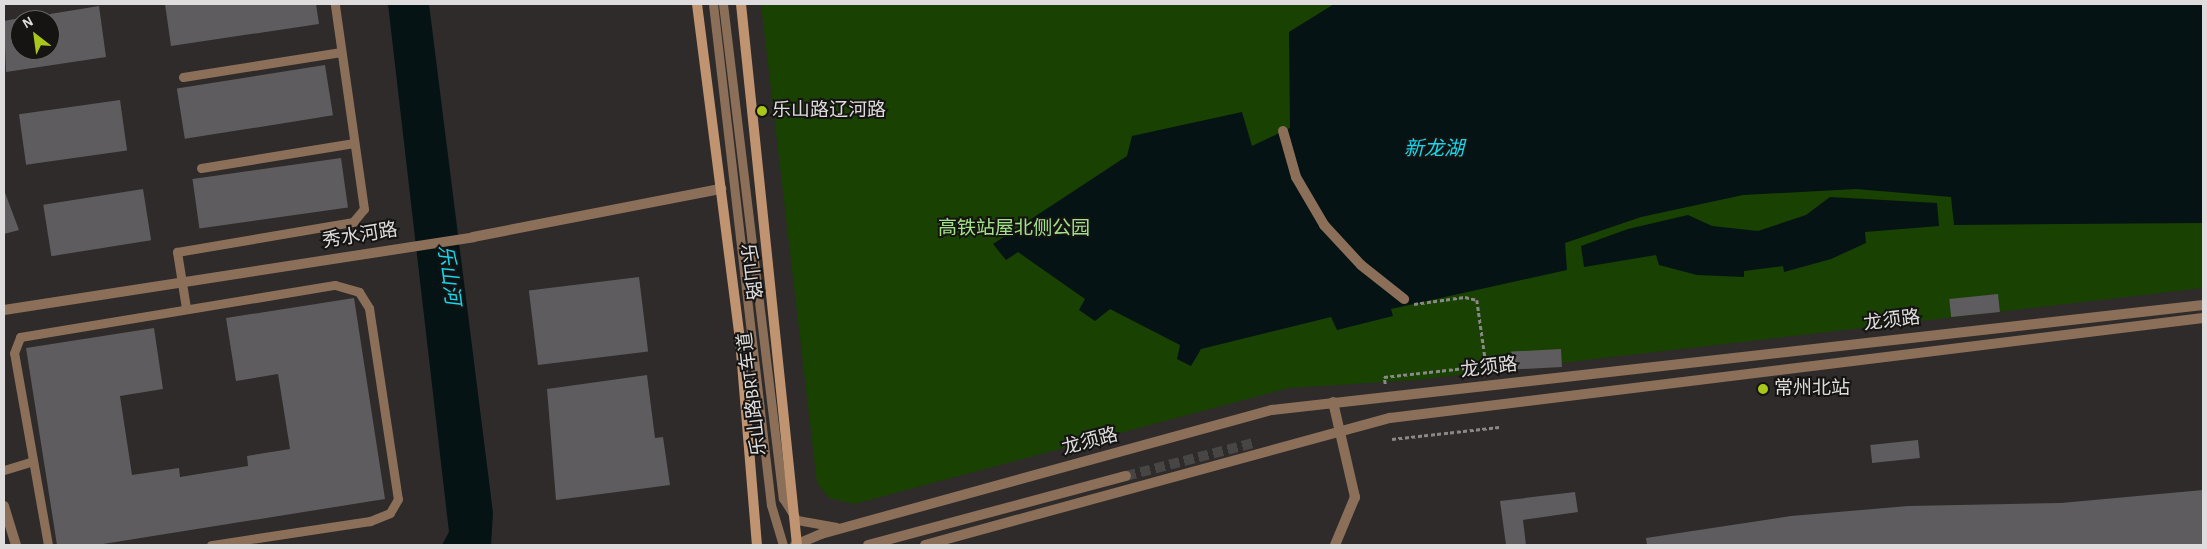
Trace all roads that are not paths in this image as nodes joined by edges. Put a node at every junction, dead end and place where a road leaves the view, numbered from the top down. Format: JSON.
{"nodes":[{"id":1,"x":335,"y":4,"type":"edge"},
{"id":2,"x":697,"y":4,"type":"edge"},
{"id":3,"x":713,"y":4,"type":"edge"},
{"id":4,"x":723,"y":4,"type":"edge"},
{"id":5,"x":741,"y":4,"type":"edge"},
{"id":6,"x":341,"y":52,"type":"junction"},
{"id":7,"x":183,"y":77,"type":"dead end"},
{"id":8,"x":1283,"y":131,"type":"dead end"},
{"id":9,"x":354,"y":143,"type":"junction"},
{"id":10,"x":201,"y":168,"type":"dead end"},
{"id":11,"x":722,"y":189,"type":"junction"},
{"id":12,"x":182,"y":283,"type":"junction"},
{"id":13,"x":1408,"y":301,"type":"road end"},
{"id":14,"x":2203,"y":305,"type":"edge"},
{"id":15,"x":186,"y":308,"type":"junction"},
{"id":16,"x":4,"y":310,"type":"edge"},
{"id":17,"x":2203,"y":318,"type":"edge"},
{"id":18,"x":1333,"y":402,"type":"junction"},
{"id":19,"x":1341,"y":431,"type":"junction"},
{"id":20,"x":32,"y":461,"type":"junction"},
{"id":21,"x":4,"y":470,"type":"edge"},
{"id":22,"x":1126,"y":476,"type":"tunnel mouth"},
{"id":23,"x":4,"y":506,"type":"edge"},
{"id":24,"x":797,"y":520,"type":"junction"},
{"id":25,"x":844,"y":528,"type":"junction"},
{"id":26,"x":233,"y":544,"type":"edge"},
{"id":27,"x":16,"y":545,"type":"edge"},
{"id":28,"x":48,"y":545,"type":"edge"},
{"id":29,"x":211,"y":545,"type":"edge"},
{"id":30,"x":757,"y":545,"type":"edge"},
{"id":31,"x":783,"y":545,"type":"edge"},
{"id":32,"x":797,"y":545,"type":"edge"},
{"id":33,"x":868,"y":545,"type":"edge"},
{"id":34,"x":924,"y":545,"type":"edge"},
{"id":35,"x":1335,"y":545,"type":"edge"}],
"edges":[{"from":1,"to":6,"type":"lane"},
{"from":2,"to":11,"type":"main road","name":"乐山路"},
{"from":3,"to":31,"type":"lane","name":"乐山路BRT车道"},
{"from":4,"to":24,"type":"lane","name":"乐山路BRT车道"},
{"from":5,"to":24,"type":"main road","name":"乐山路"},
{"from":6,"to":7,"type":"lane"},
{"from":6,"to":9,"type":"lane"},
{"from":8,"to":13,"type":"street"},
{"from":9,"to":10,"type":"lane"},
{"from":9,"to":12,"type":"lane"},
{"from":11,"to":12,"type":"street","name":"秀水河路"},
{"from":11,"to":30,"type":"main road","name":"乐山路"},
{"from":12,"to":15,"type":"lane"},
{"from":12,"to":16,"type":"street","name":"秀水河路"},
{"from":14,"to":18,"type":"street","name":"龙须路"},
{"from":15,"to":20,"type":"lane"},
{"from":15,"to":26,"type":"lane"},
{"from":17,"to":19,"type":"street","name":"龙须路"},
{"from":18,"to":19,"type":"street"},
{"from":18,"to":25,"type":"street","name":"龙须路"},
{"from":19,"to":34,"type":"street","name":"龙须路"},
{"from":19,"to":35,"type":"street"},
{"from":20,"to":21,"type":"lane"},
{"from":20,"to":28,"type":"lane"},
{"from":22,"to":33,"type":"street"},
{"from":23,"to":27,"type":"street"},
{"from":24,"to":25,"type":"lane"},
{"from":24,"to":32,"type":"main road","name":"乐山路"},
{"from":25,"to":32,"type":"street","name":"龙须路"},
{"from":26,"to":29,"type":"lane"}]}
